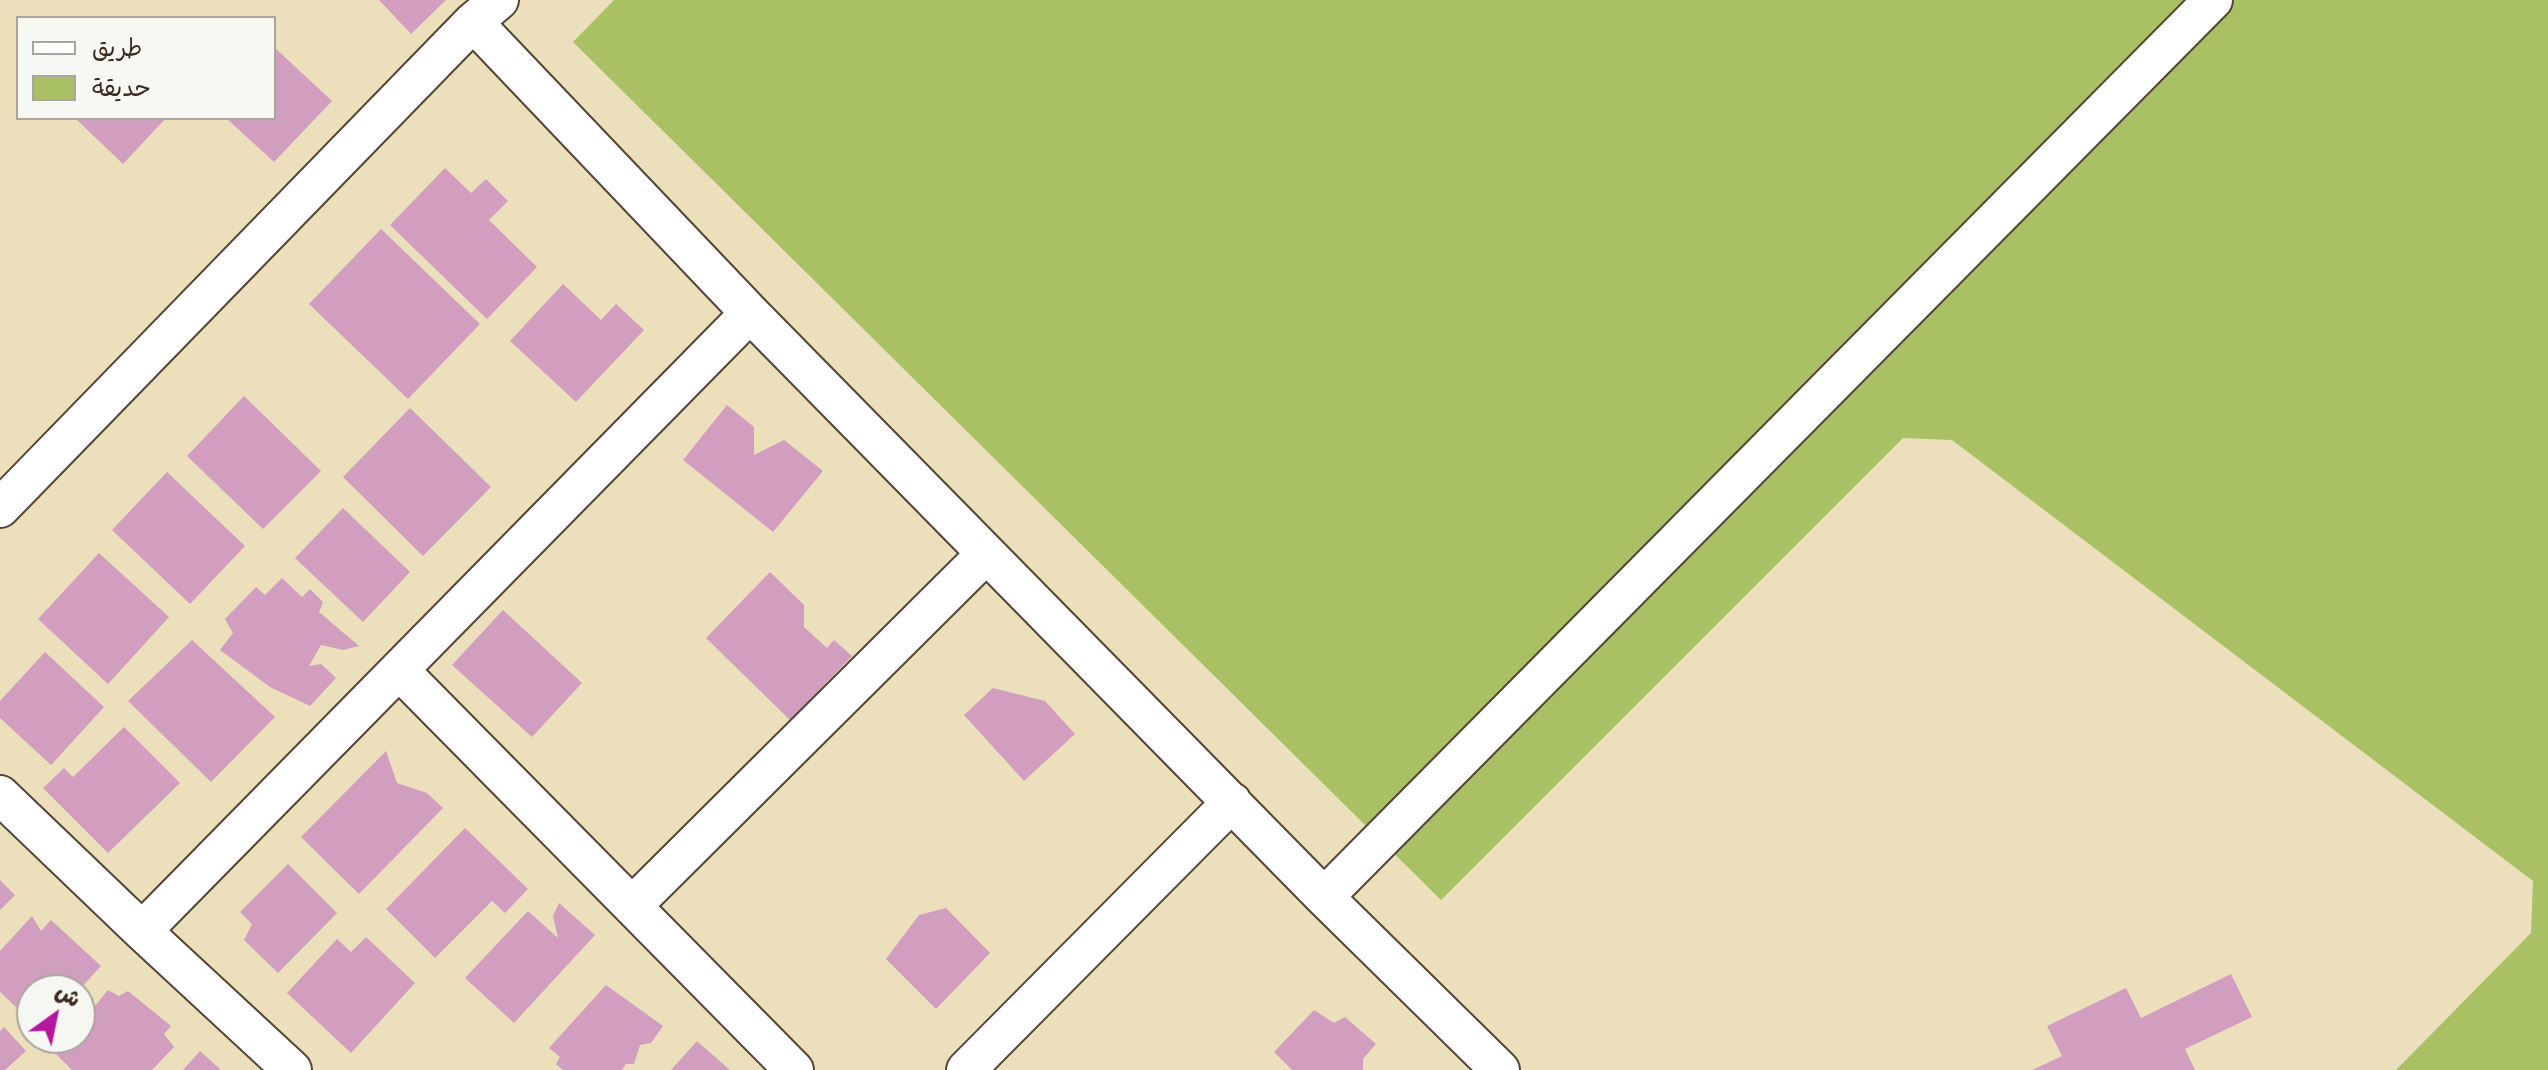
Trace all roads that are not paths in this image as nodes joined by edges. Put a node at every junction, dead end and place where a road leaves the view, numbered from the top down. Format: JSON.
{"nodes":[{"id":1,"x":2213,"y":0,"type":"edge"},
{"id":2,"x":486,"y":11,"type":"edge"},
{"id":3,"x":750,"y":313,"type":"junction"},
{"id":4,"x":0,"y":508,"type":"edge"},
{"id":5,"x":986,"y":554,"type":"junction"},
{"id":6,"x":399,"y":670,"type":"junction"},
{"id":7,"x":0,"y":795,"type":"edge"},
{"id":8,"x":1232,"y":802,"type":"junction"},
{"id":9,"x":1324,"y":897,"type":"junction"},
{"id":10,"x":632,"y":906,"type":"junction"},
{"id":11,"x":142,"y":931,"type":"junction"},
{"id":12,"x":1483,"y":1064,"type":"edge"},
{"id":13,"x":292,"y":1070,"type":"edge"},
{"id":14,"x":794,"y":1070,"type":"edge"},
{"id":15,"x":966,"y":1070,"type":"edge"}],
"edges":[{"from":1,"to":9,"type":"street"},
{"from":2,"to":3,"type":"street"},
{"from":2,"to":4,"type":"street"},
{"from":3,"to":5,"type":"street"},
{"from":3,"to":6,"type":"street"},
{"from":5,"to":8,"type":"street"},
{"from":5,"to":10,"type":"street"},
{"from":6,"to":10,"type":"street"},
{"from":6,"to":11,"type":"street"},
{"from":7,"to":11,"type":"street"},
{"from":8,"to":9,"type":"street"},
{"from":8,"to":15,"type":"street"},
{"from":9,"to":12,"type":"street"},
{"from":10,"to":14,"type":"street"},
{"from":11,"to":13,"type":"street"}]}
